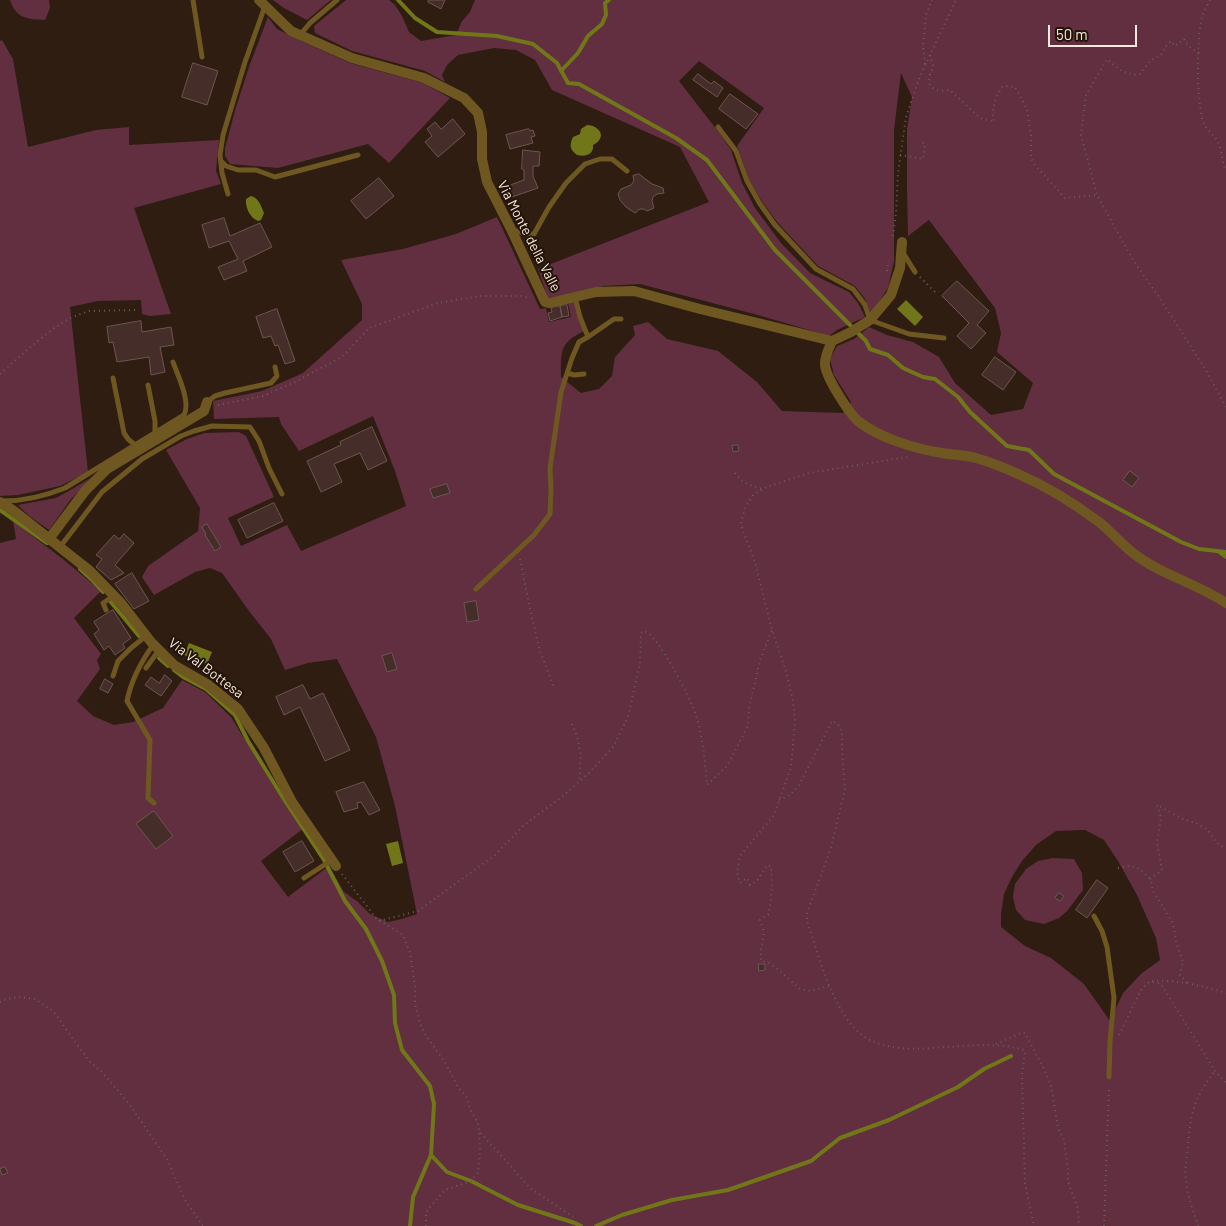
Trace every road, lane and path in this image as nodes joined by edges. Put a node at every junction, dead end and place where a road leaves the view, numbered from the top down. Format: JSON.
{"nodes":[{"id":1,"x":193,"y":0,"type":"edge"},
{"id":2,"x":337,"y":0,"type":"edge"},
{"id":3,"x":932,"y":0,"type":"edge"},
{"id":4,"x":956,"y":0,"type":"edge"},
{"id":5,"x":1210,"y":0,"type":"edge"},
{"id":6,"x":262,"y":3,"type":"edge"},
{"id":7,"x":300,"y":35,"type":"junction"},
{"id":8,"x":1199,"y":53,"type":"junction"},
{"id":9,"x":930,"y":56,"type":"junction"},
{"id":10,"x":202,"y":57,"type":"dead end"},
{"id":11,"x":925,"y":66,"type":"junction"},
{"id":12,"x":718,"y":127,"type":"dead end"},
{"id":13,"x":919,"y":142,"type":"dead end"},
{"id":14,"x":358,"y":155,"type":"dead end"},
{"id":15,"x":900,"y":155,"type":"junction"},
{"id":16,"x":221,"y":160,"type":"junction"},
{"id":17,"x":627,"y":171,"type":"dead end"},
{"id":18,"x":1226,"y":171,"type":"edge"},
{"id":19,"x":228,"y":194,"type":"dead end"},
{"id":20,"x":1096,"y":195,"type":"junction"},
{"id":21,"x":511,"y":229,"type":"junction"},
{"id":22,"x":899,"y":244,"type":"junction"},
{"id":23,"x":890,"y":254,"type":"dead end"},
{"id":24,"x":888,"y":261,"type":"dead end"},
{"id":25,"x":915,"y":272,"type":"joint"},
{"id":26,"x":936,"y":293,"type":"dead end"},
{"id":27,"x":575,"y":297,"type":"junction"},
{"id":28,"x":546,"y":305,"type":"junction"},
{"id":29,"x":136,"y":310,"type":"dead end"},
{"id":30,"x":621,"y":319,"type":"dead end"},
{"id":31,"x":870,"y":320,"type":"junction"},
{"id":32,"x":588,"y":337,"type":"junction"},
{"id":33,"x":944,"y":338,"type":"dead end"},
{"id":34,"x":832,"y":341,"type":"junction"},
{"id":35,"x":173,"y":362,"type":"dead end"},
{"id":36,"x":275,"y":367,"type":"dead end"},
{"id":37,"x":567,"y":372,"type":"junction"},
{"id":38,"x":0,"y":374,"type":"edge"},
{"id":39,"x":584,"y":374,"type":"dead end"},
{"id":40,"x":113,"y":378,"type":"dead end"},
{"id":41,"x":148,"y":386,"type":"dead end"},
{"id":42,"x":206,"y":406,"type":"junction"},
{"id":43,"x":1226,"y":407,"type":"edge"},
{"id":44,"x":154,"y":433,"type":"junction"},
{"id":45,"x":135,"y":445,"type":"junction"},
{"id":46,"x":926,"y":450,"type":"junction"},
{"id":47,"x":735,"y":473,"type":"dead end"},
{"id":48,"x":762,"y":489,"type":"junction"},
{"id":49,"x":282,"y":494,"type":"dead end"},
{"id":50,"x":0,"y":502,"type":"edge"},
{"id":51,"x":49,"y":539,"type":"junction"},
{"id":52,"x":59,"y":547,"type":"junction"},
{"id":53,"x":518,"y":549,"type":"junction"},
{"id":54,"x":476,"y":589,"type":"dead end"},
{"id":55,"x":114,"y":596,"type":"junction"},
{"id":56,"x":1226,"y":602,"type":"edge"},
{"id":57,"x":106,"y":610,"type":"dead end"},
{"id":58,"x":772,"y":630,"type":"junction"},
{"id":59,"x":146,"y":636,"type":"junction"},
{"id":60,"x":156,"y":648,"type":"junction"},
{"id":61,"x":146,"y":668,"type":"dead end"},
{"id":62,"x":113,"y":676,"type":"dead end"},
{"id":63,"x":554,"y":687,"type":"dead end"},
{"id":64,"x":572,"y":724,"type":"dead end"},
{"id":65,"x":579,"y":782,"type":"junction"},
{"id":66,"x":779,"y":800,"type":"junction"},
{"id":67,"x":154,"y":804,"type":"dead end"},
{"id":68,"x":1226,"y":849,"type":"edge"},
{"id":69,"x":334,"y":863,"type":"junction"},
{"id":70,"x":1118,"y":868,"type":"dead end"},
{"id":71,"x":304,"y":878,"type":"dead end"},
{"id":72,"x":1150,"y":879,"type":"junction"},
{"id":73,"x":1094,"y":916,"type":"dead end"},
{"id":74,"x":380,"y":921,"type":"junction"},
{"id":75,"x":1150,"y":981,"type":"junction"},
{"id":76,"x":1188,"y":984,"type":"junction"},
{"id":77,"x":829,"y":986,"type":"junction"},
{"id":78,"x":1226,"y":993,"type":"edge"},
{"id":79,"x":0,"y":1002,"type":"edge"},
{"id":80,"x":1119,"y":1036,"type":"dead end"},
{"id":81,"x":995,"y":1045,"type":"junction"},
{"id":82,"x":1215,"y":1071,"type":"junction"},
{"id":83,"x":1109,"y":1077,"type":"joint"},
{"id":84,"x":1226,"y":1083,"type":"edge"},
{"id":85,"x":479,"y":1131,"type":"junction"},
{"id":86,"x":573,"y":1217,"type":"dead end"},
{"id":87,"x":203,"y":1226,"type":"edge"},
{"id":88,"x":426,"y":1226,"type":"edge"},
{"id":89,"x":1034,"y":1226,"type":"edge"},
{"id":90,"x":1079,"y":1226,"type":"edge"},
{"id":91,"x":1104,"y":1226,"type":"edge"},
{"id":92,"x":1198,"y":1226,"type":"edge"}],
"edges":[{"from":1,"to":10,"type":"lane"},
{"from":2,"to":7,"type":"lane"},
{"from":3,"to":11,"type":"path"},
{"from":4,"to":9,"type":"path"},
{"from":5,"to":8,"type":"path"},
{"from":6,"to":7,"type":"street","name":"Via Monte della Valle"},
{"from":6,"to":16,"type":"lane"},
{"from":7,"to":21,"type":"street","name":"Via Monte della Valle"},
{"from":8,"to":18,"type":"path"},
{"from":8,"to":20,"type":"path"},
{"from":9,"to":11,"type":"path"},
{"from":9,"to":20,"type":"path"},
{"from":11,"to":15,"type":"path"},
{"from":12,"to":31,"type":"lane"},
{"from":13,"to":15,"type":"path"},
{"from":14,"to":16,"type":"lane"},
{"from":15,"to":22,"type":"path"},
{"from":16,"to":19,"type":"lane"},
{"from":17,"to":21,"type":"lane"},
{"from":20,"to":43,"type":"path"},
{"from":21,"to":28,"type":"street","name":"Via Monte della Valle"},
{"from":22,"to":25,"type":"lane"},
{"from":22,"to":31,"type":"street"},
{"from":23,"to":24,"type":"path"},
{"from":25,"to":26,"type":"path"},
{"from":27,"to":28,"type":"street","name":"Via Monte della Valle"},
{"from":27,"to":32,"type":"lane"},
{"from":27,"to":34,"type":"street","name":"Via Monte della Valle"},
{"from":28,"to":42,"type":"path"},
{"from":29,"to":38,"type":"path"},
{"from":30,"to":32,"type":"lane"},
{"from":31,"to":33,"type":"lane"},
{"from":31,"to":34,"type":"street"},
{"from":32,"to":37,"type":"lane"},
{"from":34,"to":46,"type":"street"},
{"from":35,"to":44,"type":"lane"},
{"from":36,"to":42,"type":"lane"},
{"from":37,"to":39,"type":"lane"},
{"from":37,"to":53,"type":"lane"},
{"from":40,"to":45,"type":"lane"},
{"from":41,"to":44,"type":"lane"},
{"from":42,"to":51,"type":"street"},
{"from":44,"to":45,"type":"lane"},
{"from":45,"to":50,"type":"lane"},
{"from":46,"to":48,"type":"path"},
{"from":46,"to":56,"type":"street"},
{"from":47,"to":48,"type":"path"},
{"from":48,"to":58,"type":"path"},
{"from":49,"to":52,"type":"lane"},
{"from":50,"to":51,"type":"street","name":"Via Val Bottesa"},
{"from":51,"to":52,"type":"street","name":"Via Val Bottesa"},
{"from":52,"to":55,"type":"street","name":"Via Val Bottesa"},
{"from":53,"to":54,"type":"lane"},
{"from":53,"to":63,"type":"path"},
{"from":55,"to":57,"type":"lane"},
{"from":55,"to":59,"type":"street","name":"Via Val Bottesa"},
{"from":58,"to":65,"type":"path"},
{"from":58,"to":66,"type":"path"},
{"from":59,"to":60,"type":"street","name":"Via Val Bottesa"},
{"from":59,"to":62,"type":"lane"},
{"from":60,"to":61,"type":"lane"},
{"from":60,"to":67,"type":"lane"},
{"from":60,"to":69,"type":"street","name":"Via Val Bottesa"},
{"from":64,"to":65,"type":"path"},
{"from":65,"to":74,"type":"path"},
{"from":66,"to":77,"type":"path"},
{"from":66,"to":77,"type":"path"},
{"from":68,"to":72,"type":"path"},
{"from":69,"to":71,"type":"lane"},
{"from":69,"to":74,"type":"path"},
{"from":70,"to":72,"type":"path"},
{"from":72,"to":76,"type":"path"},
{"from":73,"to":83,"type":"lane"},
{"from":74,"to":85,"type":"path"},
{"from":75,"to":76,"type":"path"},
{"from":75,"to":80,"type":"path"},
{"from":75,"to":82,"type":"path"},
{"from":76,"to":78,"type":"path"},
{"from":77,"to":81,"type":"path"},
{"from":79,"to":87,"type":"path"},
{"from":81,"to":89,"type":"path"},
{"from":81,"to":90,"type":"path"},
{"from":82,"to":84,"type":"path"},
{"from":82,"to":92,"type":"path"},
{"from":83,"to":91,"type":"path"},
{"from":85,"to":86,"type":"path"},
{"from":85,"to":88,"type":"path"}]}
